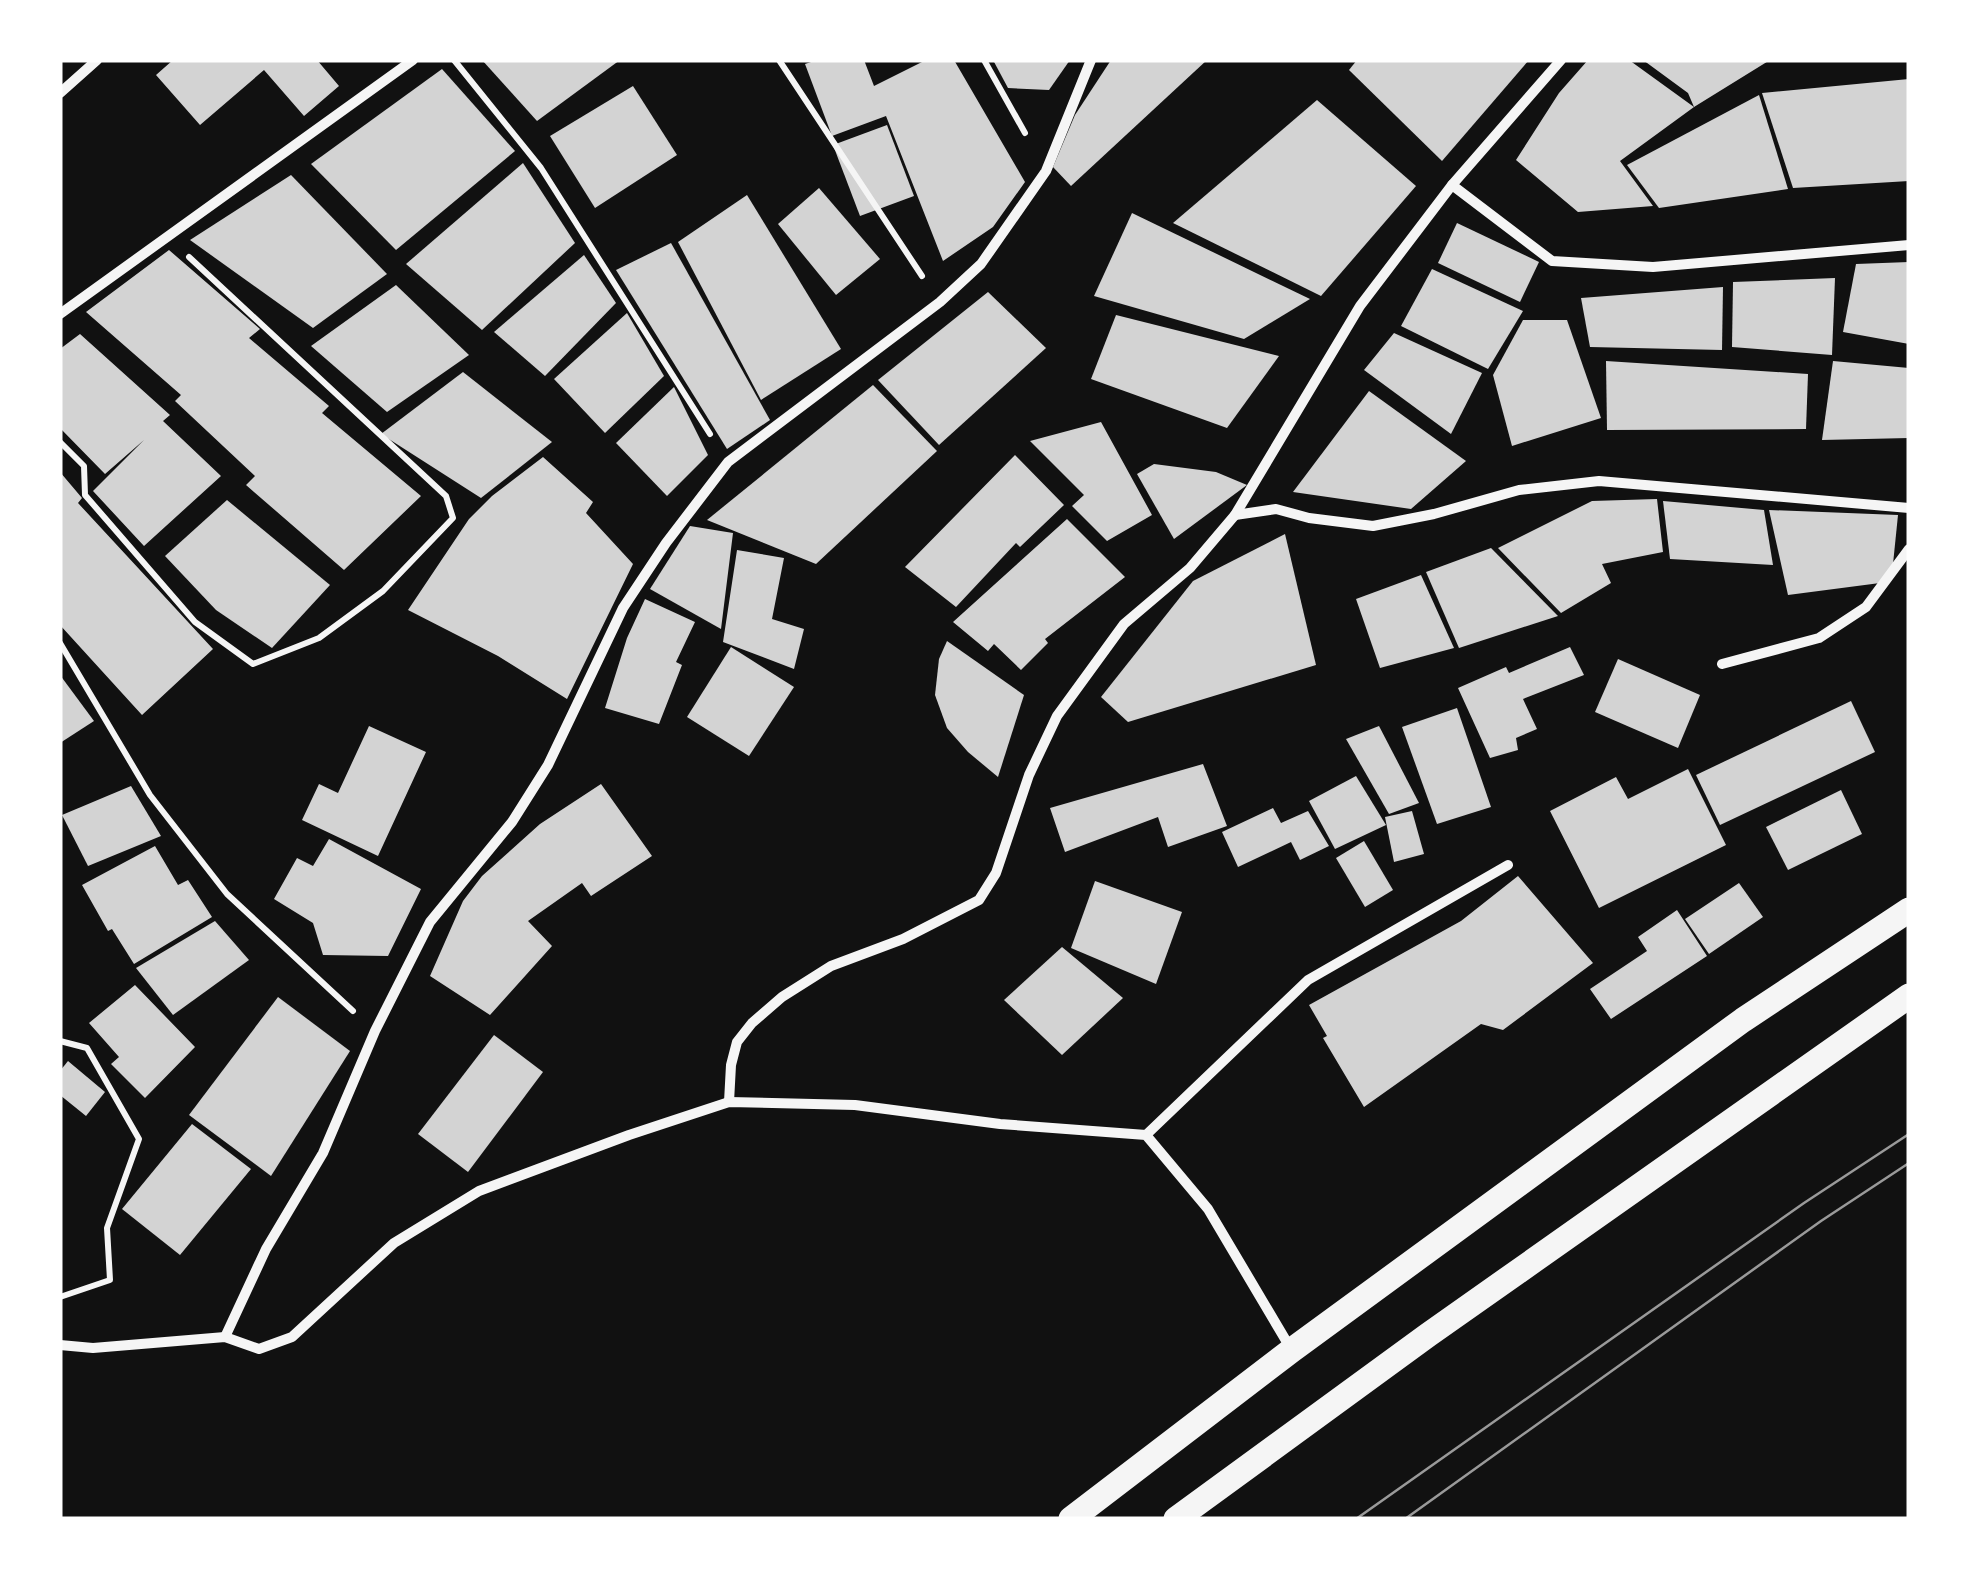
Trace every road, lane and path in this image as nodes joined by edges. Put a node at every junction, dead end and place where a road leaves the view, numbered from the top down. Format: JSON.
{"nodes":[{"id":1,"x":97,"y":60,"type":"edge"},
{"id":2,"x":413,"y":60,"type":"edge"},
{"id":3,"x":454,"y":60,"type":"edge"},
{"id":4,"x":779,"y":60,"type":"edge"},
{"id":5,"x":984,"y":60,"type":"edge"},
{"id":6,"x":1091,"y":60,"type":"edge"},
{"id":7,"x":1561,"y":60,"type":"edge"},
{"id":8,"x":60,"y":93,"type":"edge"},
{"id":9,"x":1046,"y":172,"type":"junction"},
{"id":10,"x":1452,"y":185,"type":"junction"},
{"id":11,"x":166,"y":236,"type":"junction"},
{"id":12,"x":1909,"y":245,"type":"edge"},
{"id":13,"x":940,"y":302,"type":"junction"},
{"id":14,"x":60,"y":314,"type":"edge"},
{"id":15,"x":60,"y":442,"type":"edge"},
{"id":16,"x":728,"y":462,"type":"junction"},
{"id":17,"x":1909,"y":508,"type":"edge"},
{"id":18,"x":1235,"y":515,"type":"junction"},
{"id":19,"x":1909,"y":549,"type":"edge"},
{"id":20,"x":60,"y":643,"type":"edge"},
{"id":21,"x":1722,"y":664,"type":"dead end"},
{"id":22,"x":1508,"y":865,"type":"dead end"},
{"id":23,"x":1909,"y":910,"type":"edge"},
{"id":24,"x":1909,"y":996,"type":"edge"},
{"id":25,"x":375,"y":1031,"type":"junction"},
{"id":26,"x":60,"y":1041,"type":"edge"},
{"id":27,"x":729,"y":1102,"type":"junction"},
{"id":28,"x":1146,"y":1135,"type":"junction"},
{"id":29,"x":60,"y":1297,"type":"edge"},
{"id":30,"x":225,"y":1336,"type":"junction"},
{"id":31,"x":60,"y":1344,"type":"edge"},
{"id":32,"x":1292,"y":1350,"type":"junction"},
{"id":33,"x":1072,"y":1519,"type":"edge"},
{"id":34,"x":1176,"y":1519,"type":"edge"}],
"edges":[{"from":1,"to":8,"type":"street"},
{"from":2,"to":11,"type":"street"},
{"from":3,"to":16,"type":"path"},
{"from":4,"to":13,"type":"path"},
{"from":5,"to":9,"type":"path"},
{"from":6,"to":9,"type":"street"},
{"from":7,"to":10,"type":"street"},
{"from":9,"to":13,"type":"street"},
{"from":10,"to":12,"type":"street"},
{"from":10,"to":18,"type":"street"},
{"from":11,"to":14,"type":"street"},
{"from":11,"to":15,"type":"path"},
{"from":13,"to":16,"type":"street"},
{"from":16,"to":25,"type":"street"},
{"from":17,"to":18,"type":"street"},
{"from":18,"to":27,"type":"street"},
{"from":19,"to":21,"type":"street"},
{"from":20,"to":25,"type":"path"},
{"from":22,"to":28,"type":"street"},
{"from":23,"to":32,"type":"main road"},
{"from":24,"to":34,"type":"main road"},
{"from":25,"to":30,"type":"street"},
{"from":26,"to":29,"type":"path"},
{"from":27,"to":28,"type":"street"},
{"from":27,"to":30,"type":"street"},
{"from":28,"to":32,"type":"street"},
{"from":30,"to":31,"type":"street"},
{"from":32,"to":33,"type":"main road"}]}
